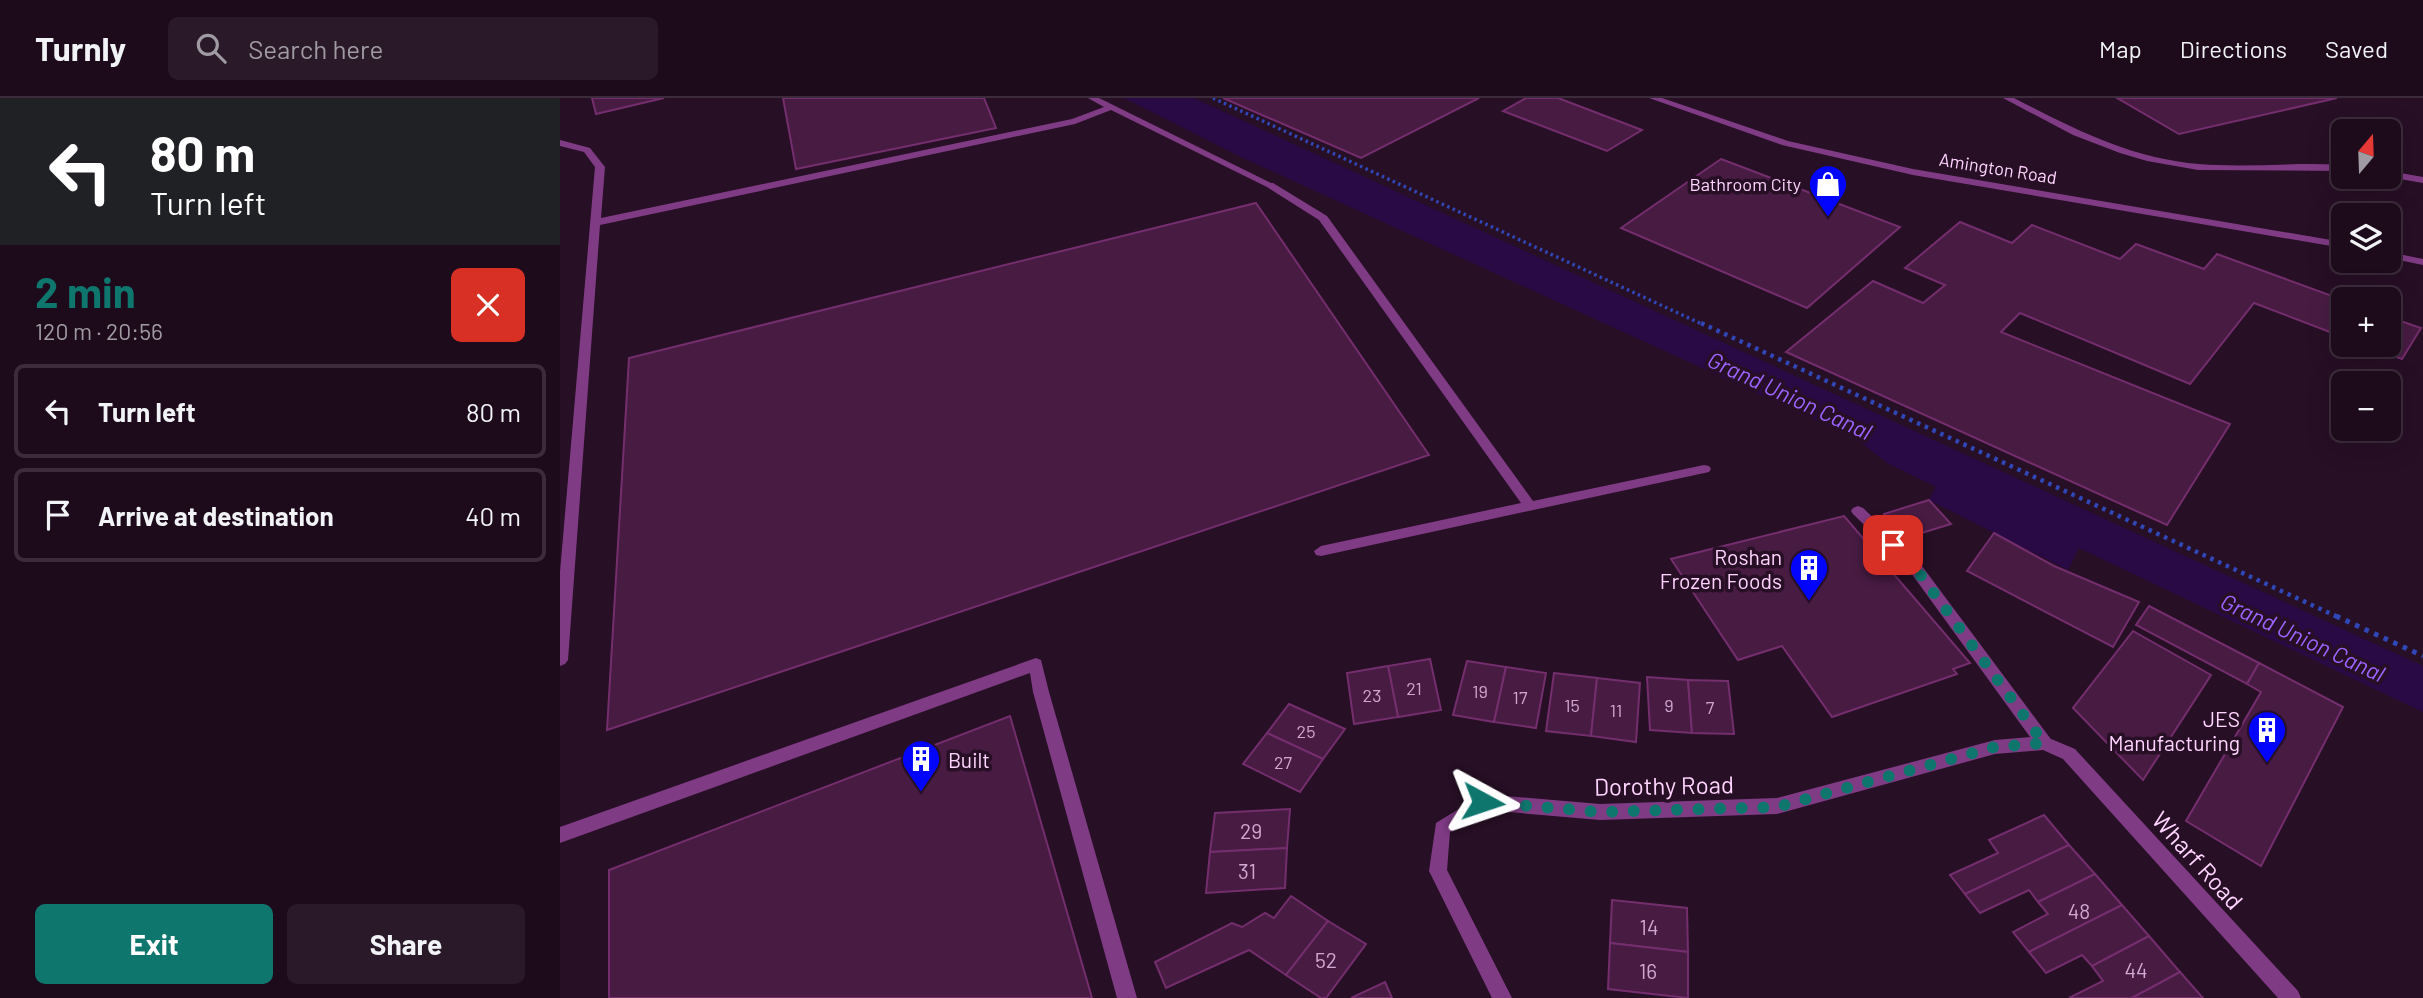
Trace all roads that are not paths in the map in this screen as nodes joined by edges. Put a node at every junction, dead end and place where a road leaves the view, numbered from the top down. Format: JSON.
{"nodes":[{"id":1,"x":1092,"y":98,"type":"edge"},
{"id":2,"x":1654,"y":98,"type":"edge"},
{"id":3,"x":2007,"y":98,"type":"edge"},
{"id":4,"x":1111,"y":107,"type":"junction"},
{"id":5,"x":560,"y":143,"type":"edge"},
{"id":6,"x":2331,"y":168,"type":"edge"},
{"id":7,"x":2401,"y":176,"type":"edge"},
{"id":8,"x":2423,"y":180,"type":"edge"},
{"id":9,"x":594,"y":223,"type":"junction"},
{"id":10,"x":2331,"y":243,"type":"edge"},
{"id":11,"x":2401,"y":257,"type":"edge"},
{"id":12,"x":2423,"y":262,"type":"edge"},
{"id":13,"x":1704,"y":469,"type":"dead end"},
{"id":14,"x":1530,"y":506,"type":"junction"},
{"id":15,"x":1858,"y":512,"type":"dead end"},
{"id":16,"x":1321,"y":551,"type":"dead end"},
{"id":17,"x":560,"y":660,"type":"edge"},
{"id":18,"x":2044,"y":743,"type":"junction"},
{"id":19,"x":2069,"y":754,"type":"joint"},
{"id":20,"x":560,"y":835,"type":"edge"},
{"id":21,"x":1127,"y":998,"type":"edge"},
{"id":22,"x":1502,"y":998,"type":"edge"},
{"id":23,"x":2291,"y":998,"type":"edge"}],
"edges":[{"from":1,"to":4,"type":"street"},
{"from":2,"to":10,"type":"street","name":"Amington Road"},
{"from":3,"to":6,"type":"street"},
{"from":4,"to":9,"type":"street"},
{"from":4,"to":14,"type":"street"},
{"from":5,"to":9,"type":"street"},
{"from":7,"to":8,"type":"street"},
{"from":9,"to":17,"type":"street"},
{"from":11,"to":12,"type":"street"},
{"from":13,"to":14,"type":"street"},
{"from":14,"to":16,"type":"street"},
{"from":15,"to":18,"type":"street"},
{"from":18,"to":19,"type":"street","name":"Dorothy Road"},
{"from":18,"to":22,"type":"street","name":"Dorothy Road"},
{"from":19,"to":23,"type":"street","name":"Wharf Road"},
{"from":20,"to":21,"type":"street"}]}
